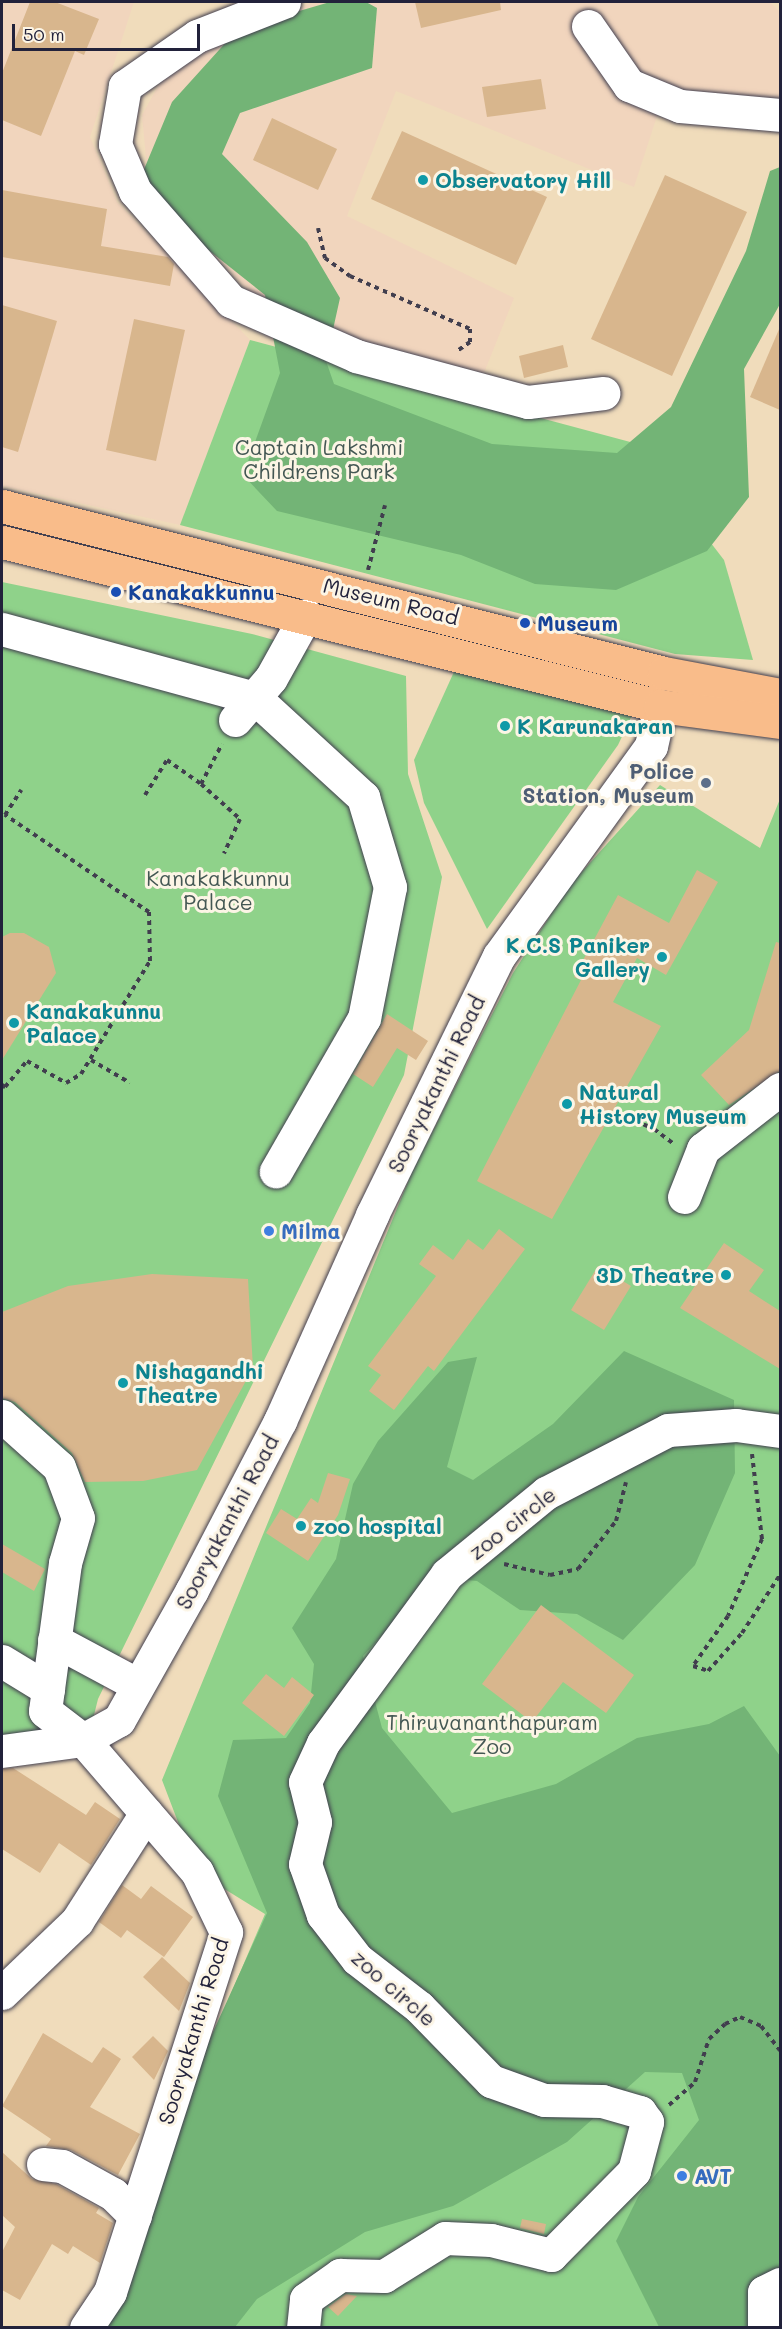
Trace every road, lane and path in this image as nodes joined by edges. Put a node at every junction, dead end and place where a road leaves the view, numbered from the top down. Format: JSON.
{"nodes":[{"id":1,"x":284,"y":2,"type":"edge"},
{"id":2,"x":588,"y":26,"type":"dead end"},
{"id":3,"x":780,"y":115,"type":"edge"},
{"id":4,"x":318,"y":228,"type":"dead end"},
{"id":5,"x":449,"y":350,"type":"dead end"},
{"id":6,"x":603,"y":393,"type":"dead end"},
{"id":7,"x":2,"y":506,"type":"edge"},
{"id":8,"x":385,"y":506,"type":"dead end"},
{"id":9,"x":2,"y":542,"type":"edge"},
{"id":10,"x":361,"y":594,"type":"junction"},
{"id":11,"x":306,"y":615,"type":"junction"},
{"id":12,"x":2,"y":628,"type":"edge"},
{"id":13,"x":660,"y":706,"type":"junction"},
{"id":14,"x":245,"y":709,"type":"junction"},
{"id":15,"x":780,"y":710,"type":"edge"},
{"id":16,"x":201,"y":784,"type":"junction"},
{"id":17,"x":21,"y":790,"type":"dead end"},
{"id":18,"x":145,"y":795,"type":"dead end"},
{"id":19,"x":224,"y":853,"type":"dead end"},
{"id":20,"x":91,"y":1060,"type":"junction"},
{"id":21,"x":130,"y":1083,"type":"dead end"},
{"id":22,"x":2,"y":1085,"type":"edge"},
{"id":23,"x":780,"y":1089,"type":"edge"},
{"id":24,"x":619,"y":1114,"type":"dead end"},
{"id":25,"x":654,"y":1129,"type":"dead end"},
{"id":26,"x":276,"y":1171,"type":"dead end"},
{"id":27,"x":684,"y":1197,"type":"dead end"},
{"id":28,"x":2,"y":1416,"type":"edge"},
{"id":29,"x":766,"y":1430,"type":"edge"},
{"id":30,"x":617,"y":1454,"type":"junction"},
{"id":31,"x":477,"y":1549,"type":"junction"},
{"id":32,"x":780,"y":1575,"type":"edge"},
{"id":33,"x":54,"y":1640,"type":"junction"},
{"id":34,"x":2,"y":1661,"type":"edge"},
{"id":35,"x":138,"y":1685,"type":"junction"},
{"id":36,"x":48,"y":1689,"type":"junction"},
{"id":37,"x":83,"y":1740,"type":"junction"},
{"id":38,"x":2,"y":1750,"type":"edge"},
{"id":39,"x":147,"y":1814,"type":"junction"},
{"id":40,"x":2,"y":1993,"type":"edge"},
{"id":41,"x":780,"y":2050,"type":"edge"},
{"id":42,"x":647,"y":2122,"type":"junction"},
{"id":43,"x":44,"y":2164,"type":"dead end"},
{"id":44,"x":135,"y":2216,"type":"junction"},
{"id":45,"x":780,"y":2284,"type":"edge"},
{"id":46,"x":86,"y":2328,"type":"edge"},
{"id":47,"x":303,"y":2328,"type":"edge"},
{"id":48,"x":764,"y":2328,"type":"edge"}],
"edges":[{"from":1,"to":6,"type":"street"},
{"from":2,"to":3,"type":"street"},
{"from":4,"to":5,"type":"path"},
{"from":7,"to":10,"type":"main road","name":"Museum Road"},
{"from":8,"to":10,"type":"path"},
{"from":9,"to":11,"type":"main road","name":"Museum Road"},
{"from":10,"to":15,"type":"main road","name":"Museum Road"},
{"from":11,"to":13,"type":"main road","name":"Museum Road"},
{"from":11,"to":14,"type":"street"},
{"from":12,"to":14,"type":"street"},
{"from":13,"to":15,"type":"main road","name":"Museum Road"},
{"from":13,"to":35,"type":"street","name":"Sooryakanthi Road"},
{"from":14,"to":16,"type":"path"},
{"from":14,"to":26,"type":"street"},
{"from":16,"to":18,"type":"path"},
{"from":16,"to":19,"type":"path"},
{"from":17,"to":20,"type":"path"},
{"from":20,"to":21,"type":"path"},
{"from":20,"to":22,"type":"path"},
{"from":23,"to":27,"type":"street"},
{"from":24,"to":25,"type":"path"},
{"from":28,"to":33,"type":"street"},
{"from":29,"to":30,"type":"street","name":"zoo circle"},
{"from":29,"to":32,"type":"path"},
{"from":30,"to":31,"type":"street","name":"zoo circle"},
{"from":30,"to":31,"type":"path"},
{"from":31,"to":42,"type":"street","name":"zoo circle"},
{"from":33,"to":35,"type":"street"},
{"from":33,"to":36,"type":"street"},
{"from":34,"to":36,"type":"street"},
{"from":35,"to":37,"type":"street","name":"Sooryakanthi Road"},
{"from":36,"to":37,"type":"street"},
{"from":37,"to":38,"type":"street"},
{"from":37,"to":39,"type":"street","name":"Sooryakanthi Road"},
{"from":39,"to":40,"type":"street"},
{"from":39,"to":44,"type":"street","name":"Sooryakanthi Road"},
{"from":41,"to":42,"type":"path"},
{"from":42,"to":47,"type":"street"},
{"from":43,"to":44,"type":"street"},
{"from":44,"to":46,"type":"street","name":"Sooryakanthi Road"},
{"from":45,"to":48,"type":"street"}]}
